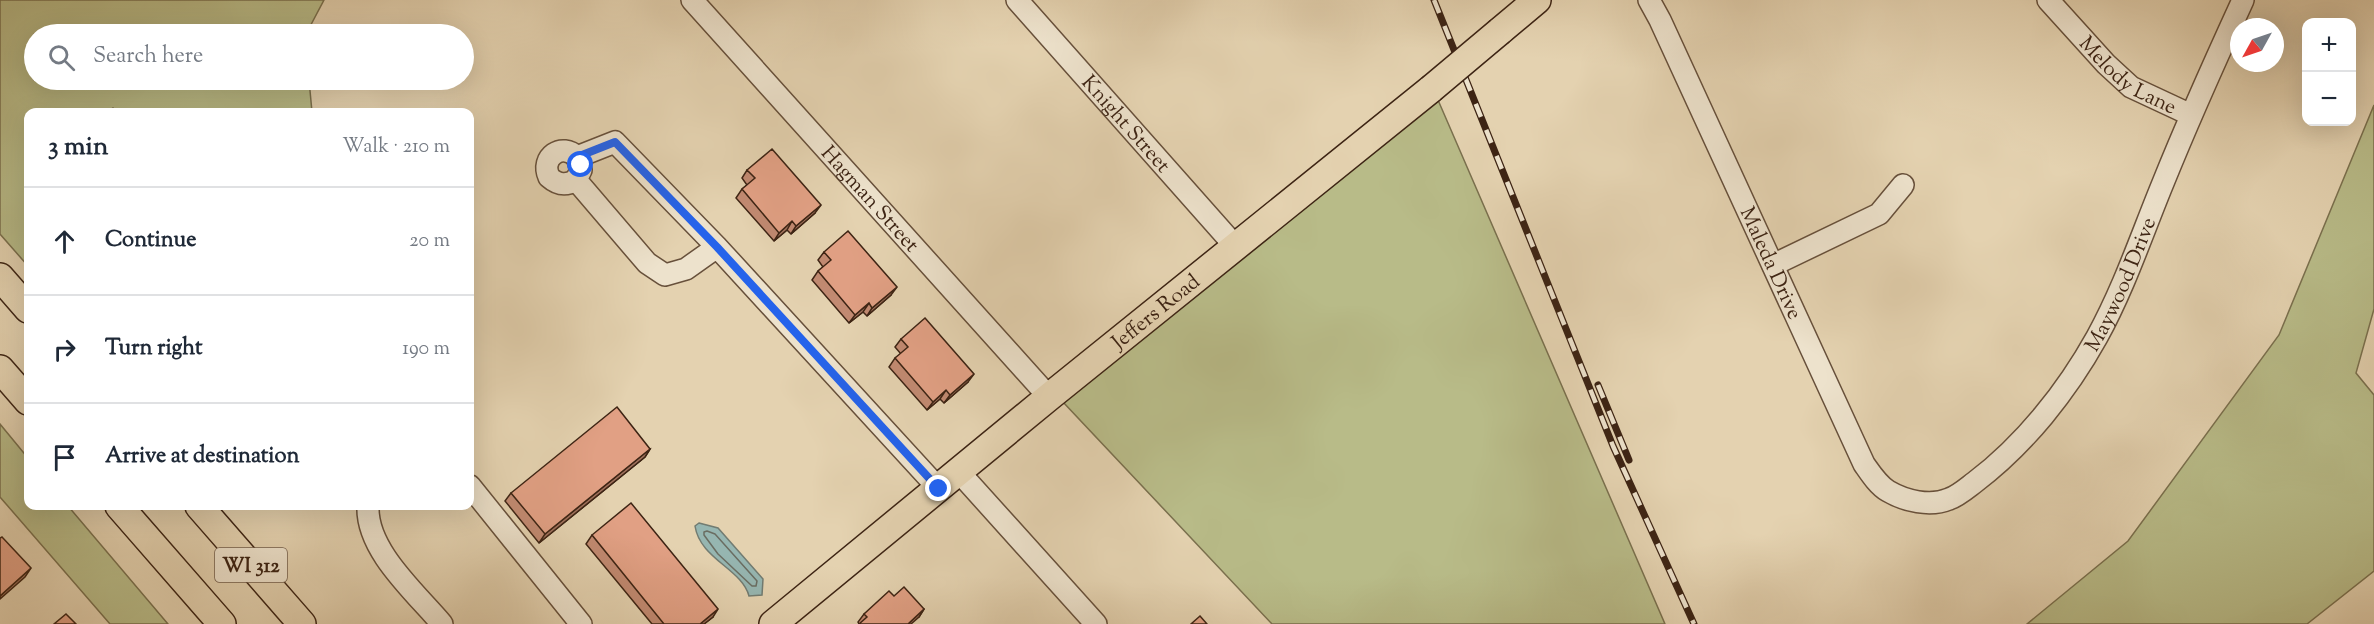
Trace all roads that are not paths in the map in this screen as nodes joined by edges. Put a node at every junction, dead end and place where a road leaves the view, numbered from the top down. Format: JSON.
{"nodes":[{"id":1,"x":692,"y":0,"type":"edge"},
{"id":2,"x":1017,"y":0,"type":"edge"},
{"id":3,"x":1537,"y":0,"type":"edge"},
{"id":4,"x":1649,"y":0,"type":"edge"},
{"id":5,"x":2048,"y":0,"type":"edge"},
{"id":6,"x":2243,"y":0,"type":"edge"},
{"id":7,"x":2191,"y":115,"type":"junction"},
{"id":8,"x":577,"y":157,"type":"junction"},
{"id":9,"x":576,"y":180,"type":"junction"},
{"id":10,"x":1903,"y":185,"type":"dead end"},
{"id":11,"x":1235,"y":246,"type":"junction"},
{"id":12,"x":717,"y":247,"type":"junction"},
{"id":13,"x":1773,"y":265,"type":"junction"},
{"id":14,"x":0,"y":277,"type":"edge"},
{"id":15,"x":24,"y":304,"type":"edge"},
{"id":16,"x":0,"y":369,"type":"edge"},
{"id":17,"x":24,"y":396,"type":"edge"},
{"id":18,"x":1049,"y":396,"type":"junction"},
{"id":19,"x":949,"y":480,"type":"junction"},
{"id":20,"x":474,"y":491,"type":"edge"},
{"id":21,"x":1918,"y":502,"type":"joint"},
{"id":22,"x":122,"y":510,"type":"edge"},
{"id":23,"x":202,"y":510,"type":"edge"},
{"id":24,"x":369,"y":510,"type":"edge"},
{"id":25,"x":783,"y":621,"type":"edge"},
{"id":26,"x":222,"y":624,"type":"edge"},
{"id":27,"x":302,"y":624,"type":"edge"},
{"id":28,"x":442,"y":624,"type":"edge"},
{"id":29,"x":581,"y":624,"type":"edge"},
{"id":30,"x":1096,"y":624,"type":"edge"}],
"edges":[{"from":1,"to":18,"type":"street","name":"Hagman Street"},
{"from":2,"to":11,"type":"street","name":"Knight Street"},
{"from":3,"to":11,"type":"main road","name":"Jeffers Road","bridge":true},
{"from":4,"to":13,"type":"street","name":"Maleda Drive"},
{"from":5,"to":7,"type":"street","name":"Melody Lane"},
{"from":6,"to":7,"type":"street","name":"Maywood Drive"},
{"from":7,"to":21,"type":"street","name":"Maywood Drive"},
{"from":8,"to":9,"type":"street"},
{"from":8,"to":9,"type":"street"},
{"from":8,"to":12,"type":"street"},
{"from":9,"to":12,"type":"street"},
{"from":10,"to":13,"type":"street"},
{"from":11,"to":18,"type":"main road","name":"Jeffers Road"},
{"from":12,"to":19,"type":"street"},
{"from":13,"to":21,"type":"street","name":"Maleda Drive"},
{"from":14,"to":15,"type":"main road"},
{"from":16,"to":17,"type":"main road"},
{"from":18,"to":19,"type":"main road","name":"Jeffers Road"},
{"from":19,"to":25,"type":"main road","name":"Jeffers Road"},
{"from":19,"to":30,"type":"street"},
{"from":20,"to":29,"type":"street"},
{"from":22,"to":26,"type":"main road","number":"WI 312"},
{"from":23,"to":27,"type":"main road","number":"WI 312"},
{"from":24,"to":28,"type":"street"}]}
